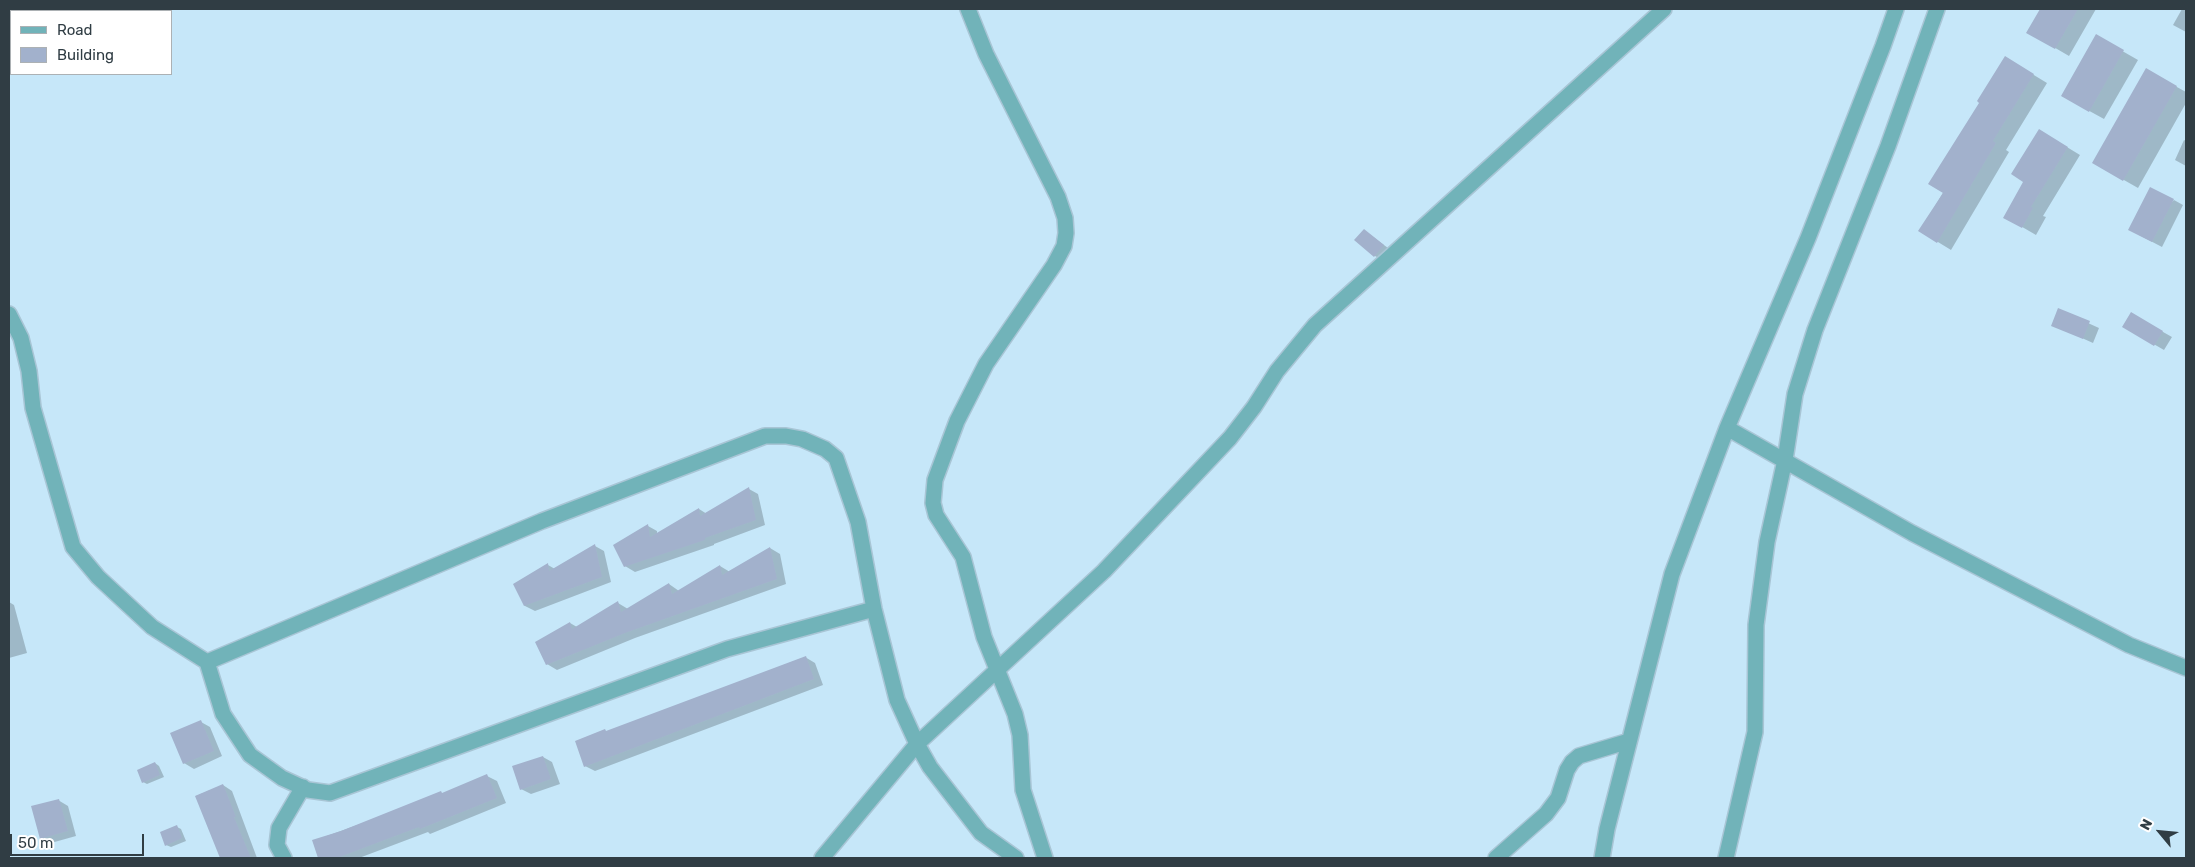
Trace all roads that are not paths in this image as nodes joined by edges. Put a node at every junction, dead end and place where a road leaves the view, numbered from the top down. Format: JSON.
{"nodes":[{"id":1,"x":968,"y":9,"type":"edge"},
{"id":2,"x":1664,"y":9,"type":"edge"},
{"id":3,"x":1896,"y":9,"type":"edge"},
{"id":4,"x":1937,"y":9,"type":"edge"},
{"id":5,"x":9,"y":314,"type":"edge"},
{"id":6,"x":1727,"y":428,"type":"junction"},
{"id":7,"x":1784,"y":460,"type":"junction"},
{"id":8,"x":874,"y":608,"type":"junction"},
{"id":9,"x":207,"y":662,"type":"junction"},
{"id":10,"x":2186,"y":668,"type":"edge"},
{"id":11,"x":998,"y":671,"type":"junction"},
{"id":12,"x":1630,"y":741,"type":"junction"},
{"id":13,"x":917,"y":744,"type":"junction"},
{"id":14,"x":303,"y":787,"type":"junction"},
{"id":15,"x":284,"y":858,"type":"edge"},
{"id":16,"x":822,"y":858,"type":"edge"},
{"id":17,"x":1016,"y":858,"type":"edge"},
{"id":18,"x":1045,"y":858,"type":"edge"},
{"id":19,"x":1496,"y":858,"type":"edge"},
{"id":20,"x":1602,"y":858,"type":"edge"},
{"id":21,"x":1726,"y":858,"type":"edge"}],
"edges":[{"from":1,"to":11,"type":"street"},
{"from":2,"to":11,"type":"street"},
{"from":3,"to":6,"type":"street"},
{"from":4,"to":7,"type":"street"},
{"from":5,"to":9,"type":"street"},
{"from":6,"to":7,"type":"street"},
{"from":6,"to":12,"type":"street"},
{"from":7,"to":10,"type":"street"},
{"from":7,"to":21,"type":"street"},
{"from":8,"to":9,"type":"street"},
{"from":8,"to":13,"type":"street"},
{"from":8,"to":14,"type":"street"},
{"from":9,"to":14,"type":"street"},
{"from":11,"to":13,"type":"street"},
{"from":11,"to":18,"type":"street"},
{"from":12,"to":19,"type":"street"},
{"from":12,"to":20,"type":"street"},
{"from":13,"to":16,"type":"street"},
{"from":13,"to":17,"type":"street"},
{"from":14,"to":15,"type":"street"}]}
